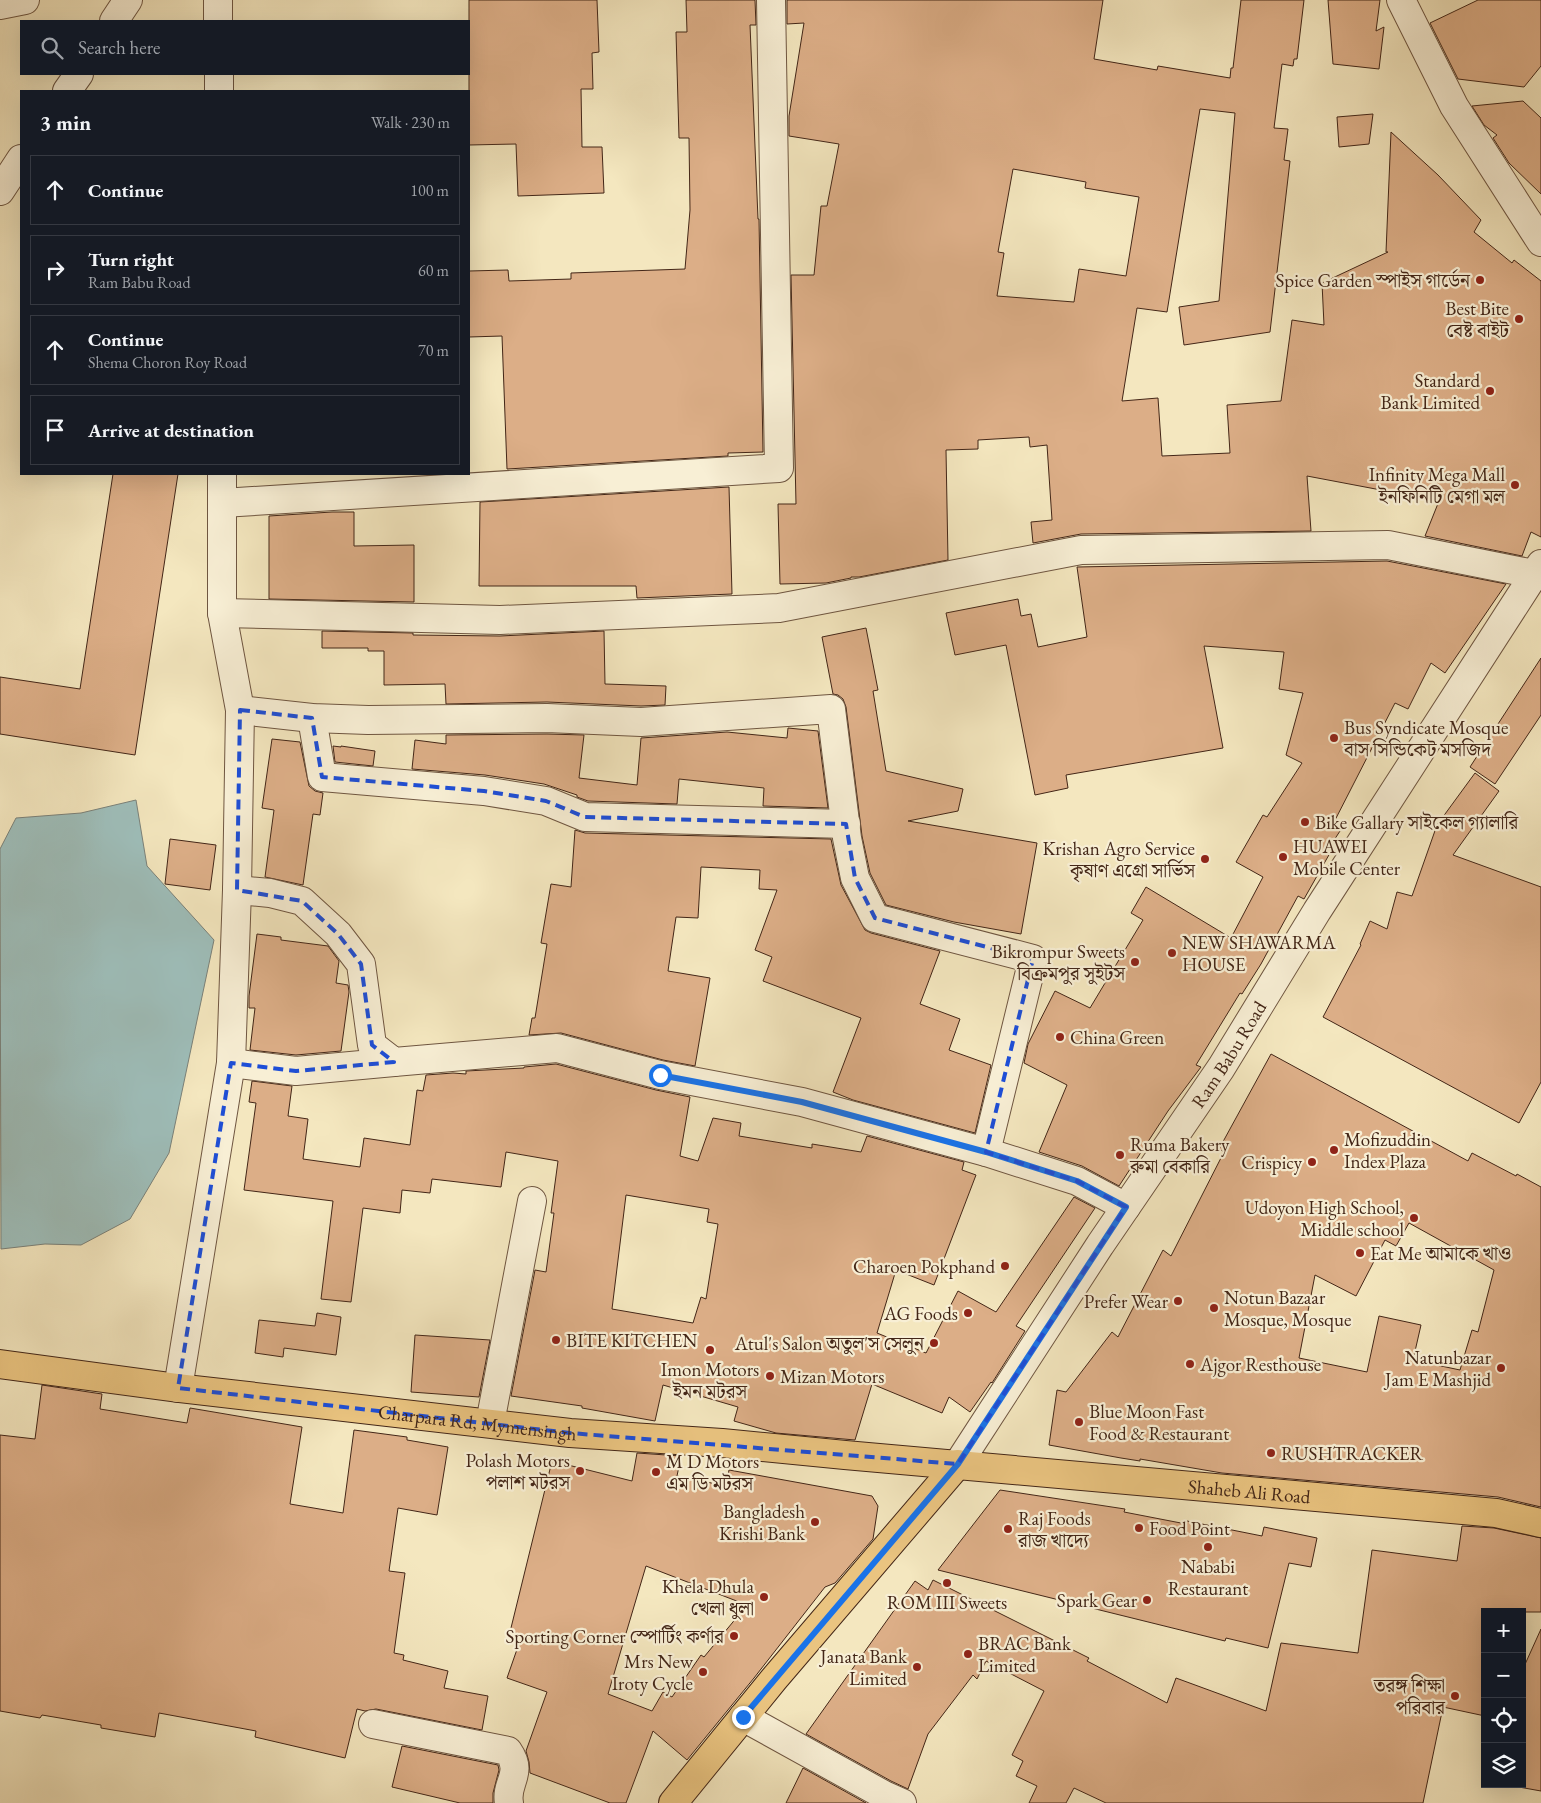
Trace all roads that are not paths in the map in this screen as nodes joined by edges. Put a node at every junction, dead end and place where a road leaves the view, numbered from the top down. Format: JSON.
{"nodes":[{"id":1,"x":25,"y":0,"type":"edge"},
{"id":2,"x":128,"y":0,"type":"edge"},
{"id":3,"x":218,"y":0,"type":"edge"},
{"id":4,"x":771,"y":0,"type":"edge"},
{"id":5,"x":1401,"y":0,"type":"edge"},
{"id":6,"x":0,"y":5,"type":"edge"},
{"id":7,"x":115,"y":20,"type":"edge"},
{"id":8,"x":218,"y":20,"type":"edge"},
{"id":9,"x":77,"y":75,"type":"edge"},
{"id":10,"x":219,"y":75,"type":"edge"},
{"id":11,"x":68,"y":90,"type":"edge"},
{"id":12,"x":219,"y":90,"type":"edge"},
{"id":13,"x":20,"y":160,"type":"edge"},
{"id":14,"x":0,"y":190,"type":"edge"},
{"id":15,"x":1541,"y":242,"type":"edge"},
{"id":16,"x":222,"y":475,"type":"edge"},
{"id":17,"x":222,"y":503,"type":"junction"},
{"id":18,"x":1538,"y":569,"type":"edge"},
{"id":19,"x":222,"y":613,"type":"junction"},
{"id":20,"x":240,"y":710,"type":"junction"},
{"id":21,"x":312,"y":718,"type":"junction"},
{"id":22,"x":846,"y":824,"type":"junction"},
{"id":23,"x":237,"y":890,"type":"junction"},
{"id":24,"x":394,"y":1062,"type":"junction"},
{"id":25,"x":231,"y":1063,"type":"junction"},
{"id":26,"x":986,"y":1152,"type":"junction"},
{"id":27,"x":532,"y":1201,"type":"dead end"},
{"id":28,"x":1126,"y":1207,"type":"junction"},
{"id":29,"x":0,"y":1364,"type":"edge"},
{"id":30,"x":178,"y":1388,"type":"junction"},
{"id":31,"x":490,"y":1423,"type":"junction"},
{"id":32,"x":958,"y":1464,"type":"junction"},
{"id":33,"x":1541,"y":1523,"type":"edge"},
{"id":34,"x":743,"y":1717,"type":"junction"},
{"id":35,"x":373,"y":1724,"type":"dead end"},
{"id":36,"x":509,"y":1803,"type":"edge"},
{"id":37,"x":673,"y":1803,"type":"edge"},
{"id":38,"x":902,"y":1803,"type":"edge"}],
"edges":[{"from":1,"to":6,"type":"street"},
{"from":2,"to":7,"type":"street"},
{"from":3,"to":8,"type":"street"},
{"from":4,"to":17,"type":"street"},
{"from":5,"to":15,"type":"street"},
{"from":9,"to":11,"type":"street"},
{"from":10,"to":12,"type":"street"},
{"from":13,"to":14,"type":"street"},
{"from":16,"to":17,"type":"street"},
{"from":17,"to":19,"type":"street"},
{"from":18,"to":19,"type":"street"},
{"from":18,"to":28,"type":"street","name":"Ram Babu Road"},
{"from":19,"to":20,"type":"street"},
{"from":20,"to":21,"type":"street"},
{"from":20,"to":23,"type":"street"},
{"from":21,"to":22,"type":"street"},
{"from":21,"to":22,"type":"street"},
{"from":22,"to":26,"type":"street"},
{"from":23,"to":24,"type":"street"},
{"from":23,"to":25,"type":"street"},
{"from":24,"to":25,"type":"street"},
{"from":24,"to":26,"type":"street"},
{"from":25,"to":30,"type":"street"},
{"from":26,"to":28,"type":"street"},
{"from":27,"to":31,"type":"street"},
{"from":28,"to":32,"type":"street","name":"Ram Babu Road"},
{"from":29,"to":30,"type":"main road","name":"Charpara Rd, Mymensingh"},
{"from":30,"to":31,"type":"main road","name":"Charpara Rd, Mymensingh"},
{"from":31,"to":32,"type":"main road","name":"Charpara Rd, Mymensingh"},
{"from":32,"to":33,"type":"main road","name":"Shaheb Ali Road"},
{"from":32,"to":34,"type":"main road"},
{"from":34,"to":37,"type":"main road"},
{"from":34,"to":38,"type":"street"},
{"from":35,"to":36,"type":"street"}]}
